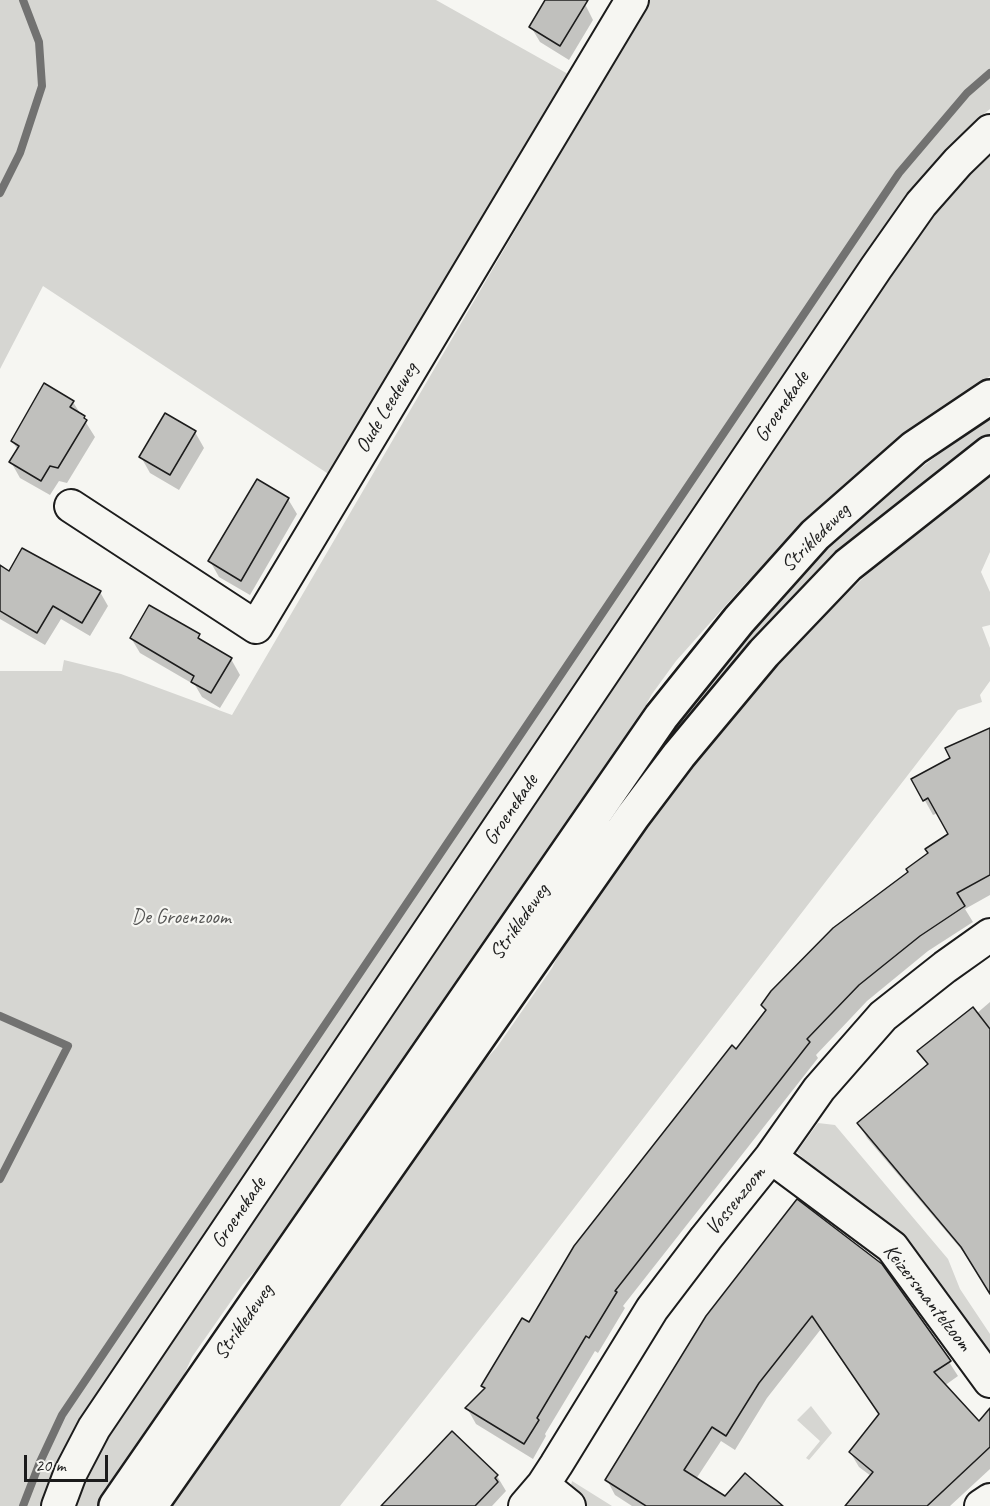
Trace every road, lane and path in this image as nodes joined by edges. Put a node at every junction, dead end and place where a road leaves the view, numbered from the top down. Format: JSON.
{"nodes":[{"id":1,"x":632,"y":0,"type":"edge"},
{"id":2,"x":990,"y":131,"type":"edge"},
{"id":3,"x":990,"y":398,"type":"edge"},
{"id":4,"x":990,"y":453,"type":"edge"},
{"id":5,"x":71,"y":506,"type":"dead end"},
{"id":6,"x":990,"y":935,"type":"edge"},
{"id":7,"x":771,"y":1157,"type":"junction"},
{"id":8,"x":990,"y":1381,"type":"edge"},
{"id":9,"x":534,"y":1496,"type":"edge"},
{"id":10,"x":990,"y":1500,"type":"edge"},
{"id":11,"x":58,"y":1506,"type":"edge"},
{"id":12,"x":116,"y":1506,"type":"edge"},
{"id":13,"x":150,"y":1506,"type":"edge"},
{"id":14,"x":569,"y":1506,"type":"edge"},
{"id":15,"x":981,"y":1506,"type":"edge"}],
"edges":[{"from":1,"to":5,"type":"street","name":"Oude Leedeweg"},
{"from":2,"to":11,"type":"street","name":"Groenekade"},
{"from":3,"to":12,"type":"main road","name":"Strikledeweg"},
{"from":4,"to":13,"type":"main road","name":"Strikledeweg"},
{"from":6,"to":7,"type":"street","name":"Vossenzoom"},
{"from":7,"to":8,"type":"street","name":"Keizersmantelzoom"},
{"from":7,"to":9,"type":"street","name":"Vossenzoom"},
{"from":9,"to":14,"type":"street"},
{"from":10,"to":15,"type":"street"}]}
